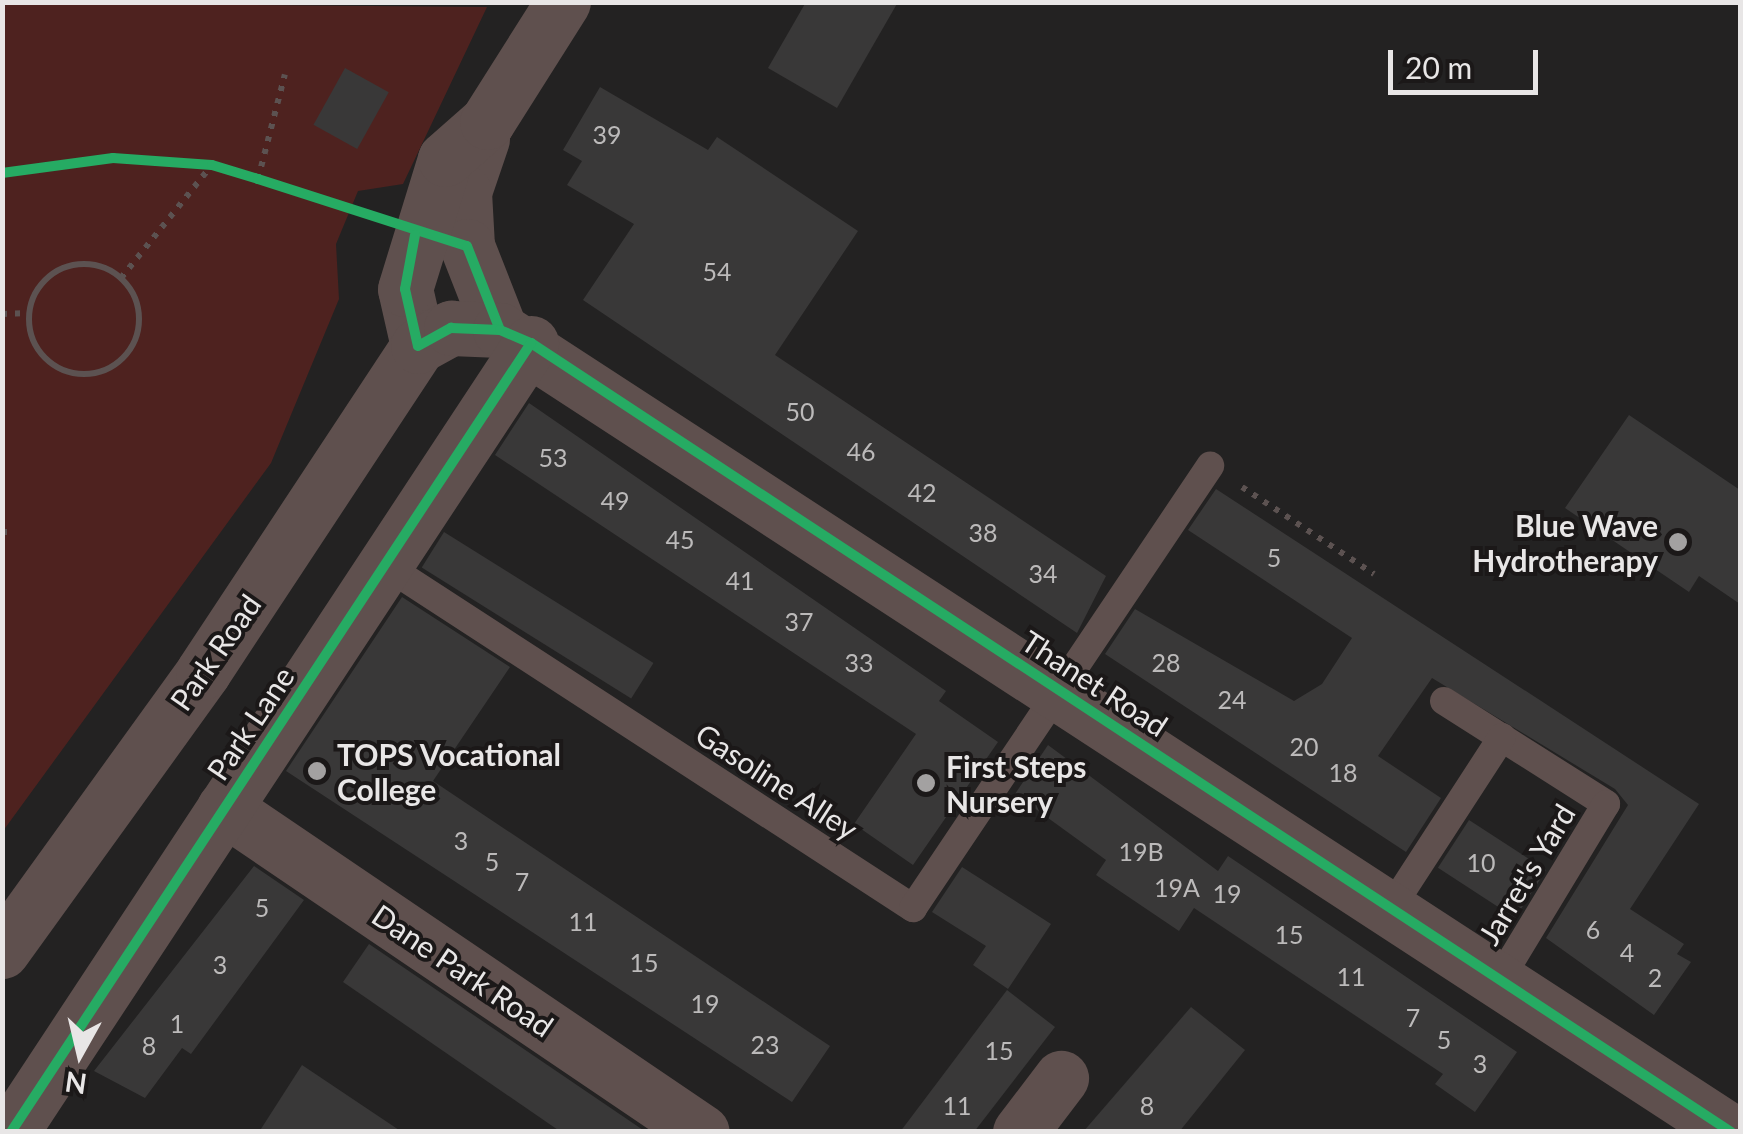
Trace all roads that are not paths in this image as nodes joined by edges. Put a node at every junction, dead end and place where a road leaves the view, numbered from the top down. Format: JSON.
{"nodes":[{"id":1,"x":563,"y":2,"type":"edge"},
{"id":2,"x":487,"y":122,"type":"junction"},
{"id":3,"x":516,"y":336,"type":"junction"},
{"id":4,"x":418,"y":346,"type":"junction"},
{"id":5,"x":1210,"y":466,"type":"road end"},
{"id":6,"x":385,"y":565,"type":"junction"},
{"id":7,"x":1061,"y":691,"type":"junction"},
{"id":8,"x":1444,"y":701,"type":"dead end"},
{"id":9,"x":1502,"y":737,"type":"junction"},
{"id":10,"x":224,"y":808,"type":"junction"},
{"id":11,"x":1391,"y":908,"type":"junction"},
{"id":12,"x":2,"y":951,"type":"edge"},
{"id":13,"x":1500,"y":980,"type":"junction"},
{"id":14,"x":1061,"y":1078,"type":"dead end"},
{"id":15,"x":11,"y":1132,"type":"edge"},
{"id":16,"x":702,"y":1132,"type":"edge"},
{"id":17,"x":1020,"y":1132,"type":"edge"},
{"id":18,"x":1731,"y":1132,"type":"edge"}],
"edges":[{"from":1,"to":2,"type":"street"},
{"from":2,"to":3,"type":"street"},
{"from":2,"to":4,"type":"street"},
{"from":3,"to":4,"type":"street"},
{"from":3,"to":6,"type":"street","name":"Park Lane"},
{"from":3,"to":7,"type":"street","name":"Thanet Road"},
{"from":4,"to":12,"type":"street","name":"Park Road"},
{"from":5,"to":7,"type":"lane"},
{"from":6,"to":7,"type":"lane","name":"Gasoline Alley"},
{"from":6,"to":10,"type":"street","name":"Park Lane"},
{"from":7,"to":11,"type":"street","name":"Thanet Road"},
{"from":8,"to":9,"type":"lane","name":"Jarret's Yard"},
{"from":9,"to":11,"type":"lane"},
{"from":9,"to":13,"type":"lane","name":"Jarret's Yard"},
{"from":10,"to":15,"type":"street","name":"Park Lane"},
{"from":10,"to":16,"type":"street","name":"Dane Park Road"},
{"from":11,"to":13,"type":"street","name":"Thanet Road"},
{"from":13,"to":18,"type":"street","name":"Thanet Road"},
{"from":14,"to":17,"type":"street"}]}
